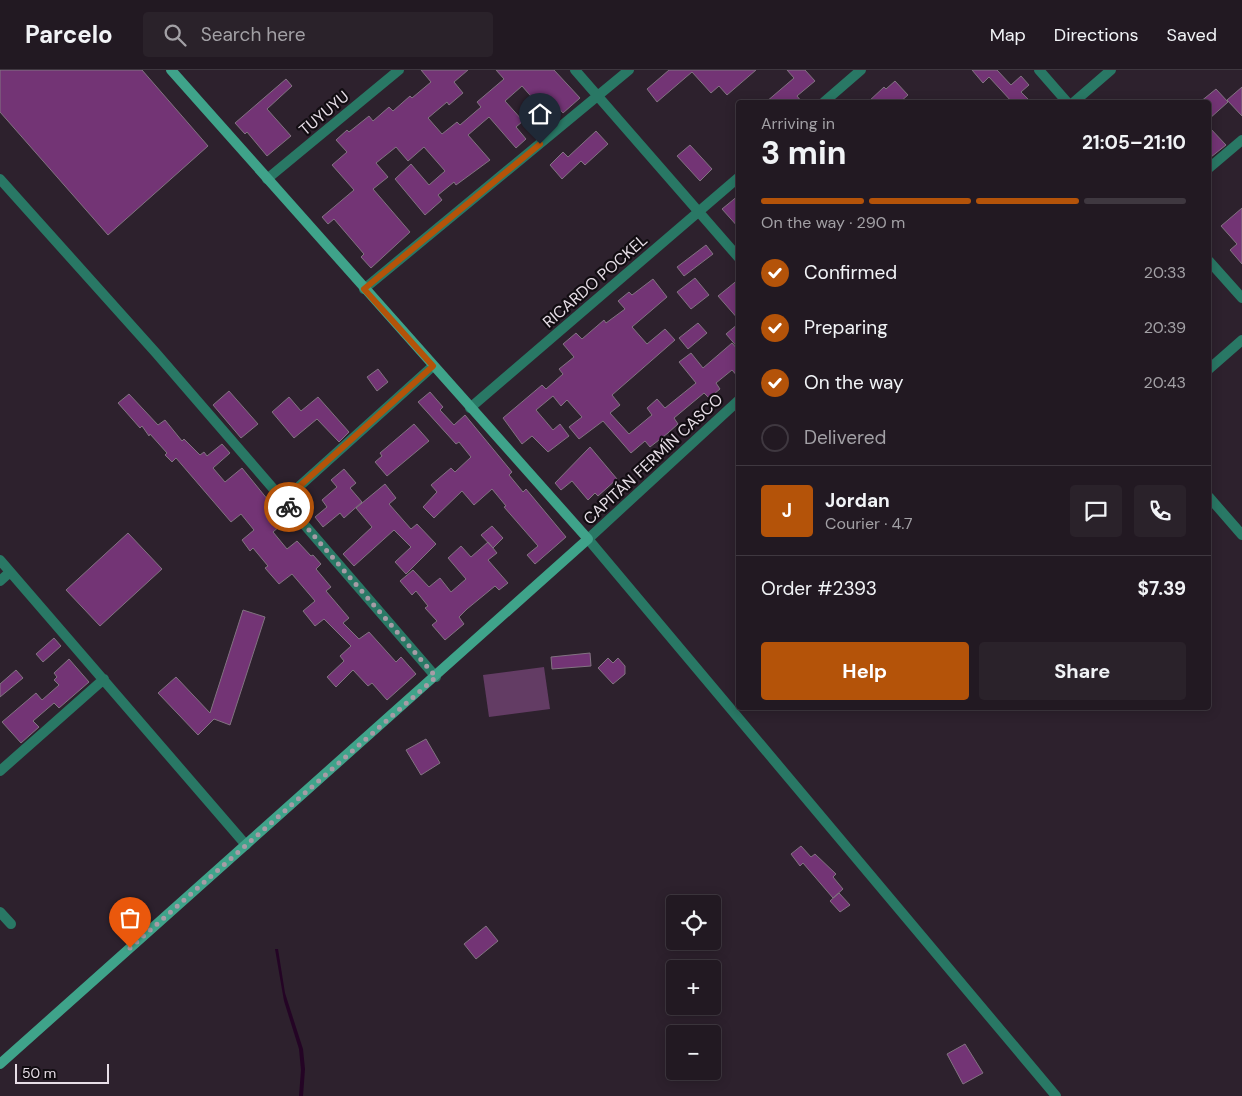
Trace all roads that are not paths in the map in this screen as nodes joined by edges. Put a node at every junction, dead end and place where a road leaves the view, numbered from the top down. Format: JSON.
{"nodes":[{"id":1,"x":171,"y":70,"type":"edge"},
{"id":2,"x":399,"y":70,"type":"edge"},
{"id":3,"x":575,"y":70,"type":"edge"},
{"id":4,"x":629,"y":70,"type":"edge"},
{"id":5,"x":861,"y":70,"type":"edge"},
{"id":6,"x":1039,"y":70,"type":"edge"},
{"id":7,"x":1112,"y":70,"type":"edge"},
{"id":8,"x":598,"y":96,"type":"junction"},
{"id":9,"x":826,"y":100,"type":"edge"},
{"id":10,"x":1065,"y":100,"type":"edge"},
{"id":11,"x":1076,"y":100,"type":"edge"},
{"id":12,"x":1242,"y":140,"type":"edge"},
{"id":13,"x":1211,"y":166,"type":"edge"},
{"id":14,"x":0,"y":179,"type":"edge"},
{"id":15,"x":268,"y":179,"type":"junction"},
{"id":16,"x":736,"y":180,"type":"edge"},
{"id":17,"x":700,"y":211,"type":"junction"},
{"id":18,"x":736,"y":254,"type":"edge"},
{"id":19,"x":1211,"y":263,"type":"edge"},
{"id":20,"x":364,"y":289,"type":"junction"},
{"id":21,"x":1242,"y":298,"type":"edge"},
{"id":22,"x":1242,"y":340,"type":"edge"},
{"id":23,"x":433,"y":366,"type":"junction"},
{"id":24,"x":1211,"y":367,"type":"edge"},
{"id":25,"x":736,"y":403,"type":"edge"},
{"id":26,"x":470,"y":408,"type":"junction"},
{"id":27,"x":1211,"y":499,"type":"edge"},
{"id":28,"x":283,"y":501,"type":"junction"},
{"id":29,"x":1242,"y":534,"type":"edge"},
{"id":30,"x":588,"y":540,"type":"junction"},
{"id":31,"x":0,"y":560,"type":"edge"},
{"id":32,"x":10,"y":572,"type":"junction"},
{"id":33,"x":0,"y":581,"type":"edge"},
{"id":34,"x":436,"y":677,"type":"junction"},
{"id":35,"x":104,"y":679,"type":"junction"},
{"id":36,"x":0,"y":771,"type":"edge"},
{"id":37,"x":246,"y":845,"type":"junction"},
{"id":38,"x":0,"y":912,"type":"edge"},
{"id":39,"x":11,"y":924,"type":"dead end"},
{"id":40,"x":0,"y":1064,"type":"edge"},
{"id":41,"x":1056,"y":1096,"type":"edge"}],
"edges":[{"from":1,"to":15,"type":"street"},
{"from":2,"to":15,"type":"street","name":"TUYUYU"},
{"from":3,"to":8,"type":"street"},
{"from":4,"to":8,"type":"street"},
{"from":5,"to":9,"type":"street"},
{"from":6,"to":10,"type":"street"},
{"from":7,"to":11,"type":"street"},
{"from":8,"to":17,"type":"street"},
{"from":8,"to":20,"type":"street"},
{"from":12,"to":13,"type":"street"},
{"from":14,"to":28,"type":"street"},
{"from":15,"to":20,"type":"street"},
{"from":16,"to":17,"type":"street","name":"RICARDO POCKEL"},
{"from":17,"to":18,"type":"street"},
{"from":17,"to":26,"type":"street","name":"RICARDO POCKEL"},
{"from":19,"to":21,"type":"street"},
{"from":20,"to":23,"type":"street"},
{"from":22,"to":24,"type":"street"},
{"from":23,"to":26,"type":"street"},
{"from":23,"to":28,"type":"street"},
{"from":25,"to":30,"type":"street","name":"CAPITÁN FERMÍN CASCO"},
{"from":26,"to":30,"type":"street"},
{"from":27,"to":29,"type":"street"},
{"from":28,"to":34,"type":"street"},
{"from":30,"to":34,"type":"street"},
{"from":30,"to":41,"type":"street"},
{"from":31,"to":32,"type":"street"},
{"from":32,"to":33,"type":"street"},
{"from":32,"to":35,"type":"street"},
{"from":34,"to":37,"type":"street"},
{"from":35,"to":36,"type":"street"},
{"from":35,"to":37,"type":"street"},
{"from":37,"to":40,"type":"street"},
{"from":38,"to":39,"type":"street"}]}
